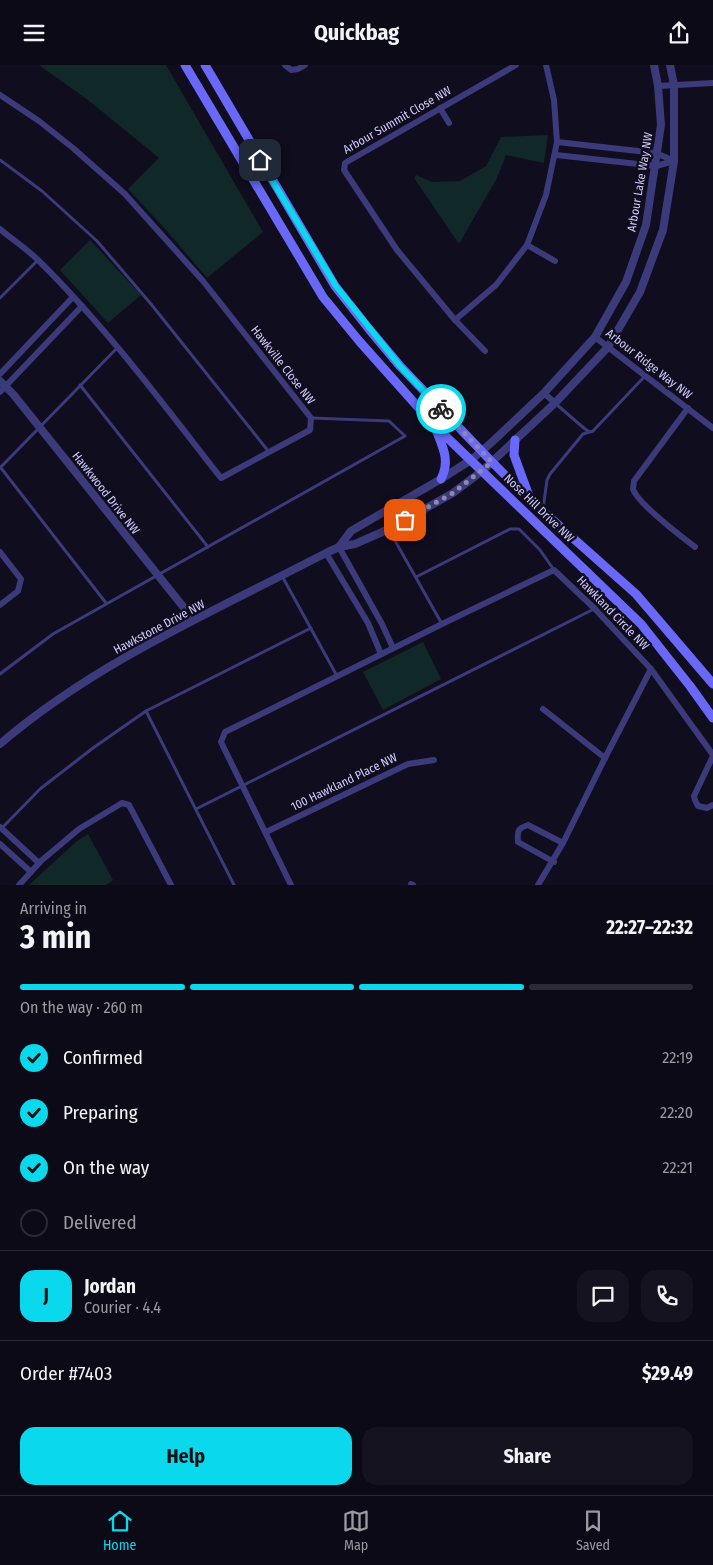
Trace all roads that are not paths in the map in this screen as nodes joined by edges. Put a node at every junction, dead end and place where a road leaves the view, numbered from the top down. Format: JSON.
{"nodes":[{"id":1,"x":185,"y":65,"type":"edge"},
{"id":2,"x":205,"y":65,"type":"edge"},
{"id":3,"x":285,"y":65,"type":"edge"},
{"id":4,"x":304,"y":65,"type":"edge"},
{"id":5,"x":516,"y":65,"type":"edge"},
{"id":6,"x":546,"y":65,"type":"edge"},
{"id":7,"x":654,"y":65,"type":"edge"},
{"id":8,"x":670,"y":65,"type":"edge"},
{"id":9,"x":713,"y":83,"type":"edge"},
{"id":10,"x":674,"y":85,"type":"junction"},
{"id":11,"x":658,"y":86,"type":"junction"},
{"id":12,"x":0,"y":95,"type":"edge"},
{"id":13,"x":440,"y":108,"type":"junction"},
{"id":14,"x":449,"y":123,"type":"dead end"},
{"id":15,"x":557,"y":142,"type":"junction"},
{"id":16,"x":656,"y":153,"type":"junction"},
{"id":17,"x":556,"y":155,"type":"junction"},
{"id":18,"x":0,"y":160,"type":"edge"},
{"id":19,"x":674,"y":161,"type":"junction"},
{"id":20,"x":656,"y":167,"type":"junction"},
{"id":21,"x":0,"y":229,"type":"edge"},
{"id":22,"x":527,"y":245,"type":"junction"},
{"id":23,"x":38,"y":260,"type":"junction"},
{"id":24,"x":555,"y":261,"type":"dead end"},
{"id":25,"x":73,"y":297,"type":"junction"},
{"id":26,"x":0,"y":298,"type":"edge"},
{"id":27,"x":82,"y":306,"type":"junction"},
{"id":28,"x":454,"y":320,"type":"junction"},
{"id":29,"x":595,"y":337,"type":"junction"},
{"id":30,"x":608,"y":347,"type":"junction"},
{"id":31,"x":117,"y":348,"type":"junction"},
{"id":32,"x":485,"y":351,"type":"dead end"},
{"id":33,"x":0,"y":374,"type":"edge"},
{"id":34,"x":645,"y":375,"type":"junction"},
{"id":35,"x":80,"y":385,"type":"junction"},
{"id":36,"x":2,"y":386,"type":"edge"},
{"id":37,"x":544,"y":393,"type":"junction"},
{"id":38,"x":556,"y":403,"type":"junction"},
{"id":39,"x":688,"y":408,"type":"junction"},
{"id":40,"x":311,"y":418,"type":"junction"},
{"id":41,"x":434,"y":425,"type":"junction"},
{"id":42,"x":39,"y":427,"type":"junction"},
{"id":43,"x":713,"y":427,"type":"edge"},
{"id":44,"x":590,"y":432,"type":"junction"},
{"id":45,"x":515,"y":441,"type":"junction"},
{"id":46,"x":269,"y":451,"type":"junction"},
{"id":47,"x":481,"y":451,"type":"junction"},
{"id":48,"x":470,"y":460,"type":"junction"},
{"id":49,"x":492,"y":462,"type":"junction"},
{"id":50,"x":0,"y":469,"type":"edge"},
{"id":51,"x":482,"y":471,"type":"junction"},
{"id":52,"x":441,"y":479,"type":"junction"},
{"id":53,"x":529,"y":499,"type":"junction"},
{"id":54,"x":543,"y":511,"type":"junction"},
{"id":55,"x":389,"y":529,"type":"junction"},
{"id":56,"x":208,"y":547,"type":"junction"},
{"id":57,"x":339,"y":547,"type":"junction"},
{"id":58,"x":695,"y":547,"type":"dead end"},
{"id":59,"x":0,"y":552,"type":"edge"},
{"id":60,"x":326,"y":553,"type":"junction"},
{"id":61,"x":554,"y":570,"type":"junction"},
{"id":62,"x":157,"y":576,"type":"junction"},
{"id":63,"x":282,"y":576,"type":"junction"},
{"id":64,"x":416,"y":577,"type":"junction"},
{"id":65,"x":106,"y":603,"type":"junction"},
{"id":66,"x":0,"y":605,"type":"edge"},
{"id":67,"x":595,"y":609,"type":"junction"},
{"id":68,"x":191,"y":621,"type":"junction"},
{"id":69,"x":442,"y":624,"type":"junction"},
{"id":70,"x":311,"y":628,"type":"junction"},
{"id":71,"x":393,"y":648,"type":"junction"},
{"id":72,"x":381,"y":654,"type":"junction"},
{"id":73,"x":651,"y":669,"type":"junction"},
{"id":74,"x":0,"y":674,"type":"edge"},
{"id":75,"x":337,"y":676,"type":"junction"},
{"id":76,"x":713,"y":684,"type":"edge"},
{"id":77,"x":543,"y":709,"type":"dead end"},
{"id":78,"x":146,"y":711,"type":"junction"},
{"id":79,"x":713,"y":718,"type":"edge"},
{"id":80,"x":0,"y":744,"type":"edge"},
{"id":81,"x":713,"y":756,"type":"edge"},
{"id":82,"x":605,"y":757,"type":"junction"},
{"id":83,"x":434,"y":760,"type":"dead end"},
{"id":84,"x":242,"y":785,"type":"junction"},
{"id":85,"x":713,"y":805,"type":"edge"},
{"id":86,"x":196,"y":809,"type":"junction"},
{"id":87,"x":1,"y":828,"type":"edge"},
{"id":88,"x":266,"y":832,"type":"junction"},
{"id":89,"x":563,"y":843,"type":"junction"},
{"id":90,"x":0,"y":844,"type":"edge"},
{"id":91,"x":554,"y":861,"type":"junction"},
{"id":92,"x":39,"y":863,"type":"junction"},
{"id":93,"x":31,"y":872,"type":"junction"},
{"id":94,"x":19,"y":885,"type":"edge"},
{"id":95,"x":172,"y":885,"type":"edge"},
{"id":96,"x":234,"y":885,"type":"edge"},
{"id":97,"x":291,"y":885,"type":"edge"},
{"id":98,"x":538,"y":885,"type":"edge"}],
"edges":[{"from":1,"to":41,"type":"main road","name":"Nose Hill Drive NW"},
{"from":2,"to":47,"type":"main road","name":"Nose Hill Drive NW"},
{"from":3,"to":4,"type":"street"},
{"from":5,"to":13,"type":"street","name":"Arbour Summit Close NW"},
{"from":6,"to":15,"type":"street"},
{"from":7,"to":11,"type":"street","name":"Arbour Lake Way NW"},
{"from":8,"to":10,"type":"street","name":"Arbour Lake Way NW"},
{"from":9,"to":10,"type":"street"},
{"from":10,"to":11,"type":"street"},
{"from":10,"to":19,"type":"street","name":"Arbour Lake Way NW"},
{"from":11,"to":16,"type":"street","name":"Arbour Lake Way NW"},
{"from":12,"to":40,"type":"street","name":"Hawkville Close NW"},
{"from":13,"to":14,"type":"street"},
{"from":13,"to":28,"type":"street","name":"Arbour Summit Close NW"},
{"from":15,"to":16,"type":"street"},
{"from":15,"to":17,"type":"street"},
{"from":16,"to":19,"type":"street"},
{"from":16,"to":20,"type":"street","name":"Arbour Lake Way NW"},
{"from":17,"to":20,"type":"street"},
{"from":17,"to":22,"type":"street"},
{"from":18,"to":46,"type":"lane"},
{"from":19,"to":20,"type":"street"},
{"from":19,"to":30,"type":"street","name":"Arbour Lake Way NW"},
{"from":20,"to":29,"type":"street","name":"Arbour Lake Way NW"},
{"from":21,"to":23,"type":"street","name":"Hawkville Close NW"},
{"from":22,"to":24,"type":"street"},
{"from":22,"to":28,"type":"street"},
{"from":23,"to":25,"type":"street","name":"Hawkville Close NW"},
{"from":23,"to":26,"type":"lane"},
{"from":25,"to":27,"type":"street","name":"Hawkville Close NW"},
{"from":25,"to":33,"type":"street"},
{"from":27,"to":31,"type":"street","name":"Hawkville Close NW"},
{"from":27,"to":36,"type":"street"},
{"from":28,"to":32,"type":"street"},
{"from":29,"to":30,"type":"street","name":"Arbour Ridge Way NW"},
{"from":29,"to":37,"type":"street","name":"Arbour Lake Way NW"},
{"from":30,"to":34,"type":"street","name":"Arbour Ridge Way NW"},
{"from":30,"to":38,"type":"street","name":"Arbour Lake Way NW"},
{"from":31,"to":35,"type":"lane"},
{"from":31,"to":46,"type":"street","name":"Hawkville Close NW"},
{"from":34,"to":39,"type":"street","name":"Arbour Ridge Way NW"},
{"from":34,"to":44,"type":"lane"},
{"from":35,"to":42,"type":"lane"},
{"from":35,"to":56,"type":"lane"},
{"from":36,"to":42,"type":"street","name":"Hawkwood Drive NW"},
{"from":37,"to":38,"type":"street"},
{"from":37,"to":47,"type":"street","name":"Arbour Lake Way NW"},
{"from":38,"to":44,"type":"lane"},
{"from":38,"to":45,"type":"street","name":"Arbour Lake Way NW"},
{"from":39,"to":43,"type":"street","name":"Arbour Ridge Way NW"},
{"from":39,"to":58,"type":"street"},
{"from":40,"to":46,"type":"street","name":"Hawkville Close NW"},
{"from":40,"to":56,"type":"lane"},
{"from":41,"to":48,"type":"main road","name":"Nose Hill Drive NW"},
{"from":41,"to":52,"type":"main road"},
{"from":42,"to":50,"type":"lane"},
{"from":42,"to":62,"type":"street","name":"Hawkwood Drive NW"},
{"from":44,"to":54,"type":"lane"},
{"from":45,"to":49,"type":"street","name":"Arbour Lake Way NW"},
{"from":45,"to":53,"type":"main road"},
{"from":47,"to":48,"type":"street","name":"Arbour Lake Way NW"},
{"from":47,"to":49,"type":"main road","name":"Nose Hill Drive NW"},
{"from":48,"to":51,"type":"main road","name":"Nose Hill Drive NW"},
{"from":48,"to":52,"type":"street","name":"Hawkstone Drive NW"},
{"from":49,"to":51,"type":"street","name":"Arbour Lake Way NW"},
{"from":49,"to":53,"type":"main road","name":"Nose Hill Drive NW"},
{"from":50,"to":65,"type":"lane"},
{"from":51,"to":55,"type":"street","name":"Hawkstone Drive NW"},
{"from":51,"to":79,"type":"main road","name":"Nose Hill Drive NW"},
{"from":52,"to":57,"type":"street","name":"Hawkstone Drive NW"},
{"from":53,"to":54,"type":"main road","name":"Nose Hill Drive NW"},
{"from":54,"to":76,"type":"main road","name":"Nose Hill Drive NW"},
{"from":55,"to":57,"type":"street","name":"Hawkstone Drive NW"},
{"from":55,"to":64,"type":"lane"},
{"from":56,"to":62,"type":"lane"},
{"from":57,"to":60,"type":"street","name":"Hawkstone Drive NW"},
{"from":57,"to":71,"type":"street"},
{"from":59,"to":66,"type":"street"},
{"from":60,"to":63,"type":"street","name":"Hawkstone Drive NW"},
{"from":60,"to":72,"type":"street"},
{"from":61,"to":64,"type":"lane"},
{"from":61,"to":67,"type":"street","name":"Hawkland Circle NW"},
{"from":61,"to":69,"type":"street"},
{"from":62,"to":65,"type":"lane"},
{"from":62,"to":68,"type":"street","name":"Hawkwood Drive NW"},
{"from":63,"to":68,"type":"street","name":"Hawkstone Drive NW"},
{"from":63,"to":70,"type":"lane"},
{"from":64,"to":69,"type":"lane"},
{"from":65,"to":74,"type":"lane"},
{"from":67,"to":73,"type":"street","name":"Hawkland Circle NW"},
{"from":67,"to":84,"type":"lane"},
{"from":68,"to":80,"type":"street","name":"Hawkstone Drive NW"},
{"from":69,"to":71,"type":"street"},
{"from":70,"to":75,"type":"lane"},
{"from":70,"to":78,"type":"lane"},
{"from":71,"to":72,"type":"street"},
{"from":72,"to":75,"type":"street"},
{"from":73,"to":81,"type":"street"},
{"from":73,"to":82,"type":"street","name":"Hawkland Circle NW"},
{"from":75,"to":84,"type":"street"},
{"from":77,"to":82,"type":"street"},
{"from":78,"to":86,"type":"lane"},
{"from":78,"to":87,"type":"lane"},
{"from":81,"to":85,"type":"street"},
{"from":82,"to":89,"type":"street","name":"Hawkland Circle NW"},
{"from":83,"to":88,"type":"street","name":"100 Hawkland Place NW"},
{"from":84,"to":86,"type":"lane"},
{"from":84,"to":88,"type":"street"},
{"from":86,"to":96,"type":"lane"},
{"from":87,"to":92,"type":"street"},
{"from":88,"to":97,"type":"street"},
{"from":89,"to":91,"type":"street","name":"Hawkland Circle NW"},
{"from":89,"to":91,"type":"street"},
{"from":90,"to":93,"type":"street"},
{"from":91,"to":98,"type":"street","name":"Hawkland Circle NW"},
{"from":92,"to":93,"type":"street"},
{"from":92,"to":95,"type":"street"},
{"from":93,"to":94,"type":"street"}]}
